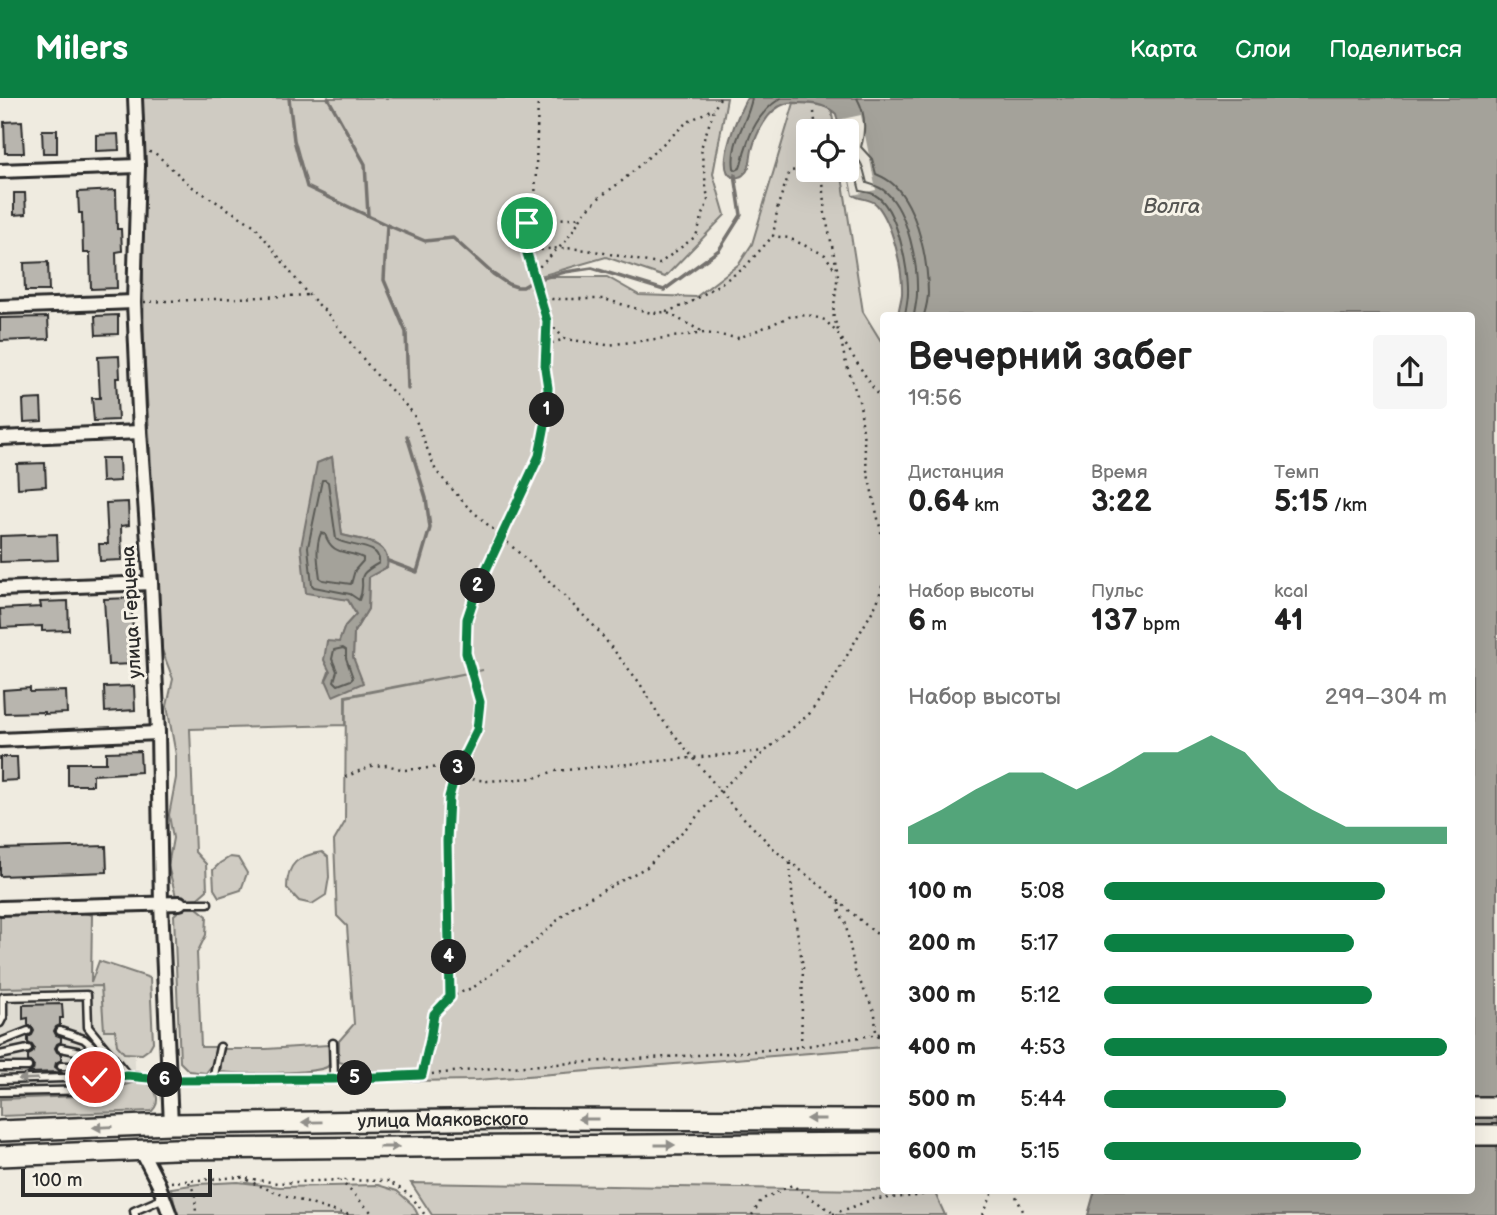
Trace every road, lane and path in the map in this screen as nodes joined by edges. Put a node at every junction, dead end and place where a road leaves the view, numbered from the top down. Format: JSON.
{"nodes":[{"id":1,"x":135,"y":98,"type":"edge"},
{"id":2,"x":538,"y":98,"type":"edge"},
{"id":3,"x":720,"y":98,"type":"edge"},
{"id":4,"x":715,"y":107,"type":"junction"},
{"id":5,"x":814,"y":112,"type":"dead end"},
{"id":6,"x":815,"y":119,"type":"edge"},
{"id":7,"x":137,"y":150,"type":"junction"},
{"id":8,"x":138,"y":166,"type":"junction"},
{"id":9,"x":796,"y":170,"type":"edge"},
{"id":10,"x":0,"y":171,"type":"edge"},
{"id":11,"x":822,"y":182,"type":"edge"},
{"id":12,"x":582,"y":217,"type":"junction"},
{"id":13,"x":527,"y":223,"type":"junction"},
{"id":14,"x":773,"y":236,"type":"junction"},
{"id":15,"x":558,"y":247,"type":"junction"},
{"id":16,"x":527,"y":253,"type":"junction"},
{"id":17,"x":838,"y":273,"type":"junction"},
{"id":18,"x":535,"y":280,"type":"junction"},
{"id":19,"x":310,"y":295,"type":"junction"},
{"id":20,"x":538,"y":295,"type":"junction"},
{"id":21,"x":134,"y":302,"type":"junction"},
{"id":22,"x":0,"y":307,"type":"edge"},
{"id":23,"x":666,"y":313,"type":"junction"},
{"id":24,"x":547,"y":321,"type":"junction"},
{"id":25,"x":705,"y":333,"type":"junction"},
{"id":26,"x":840,"y":336,"type":"junction"},
{"id":27,"x":565,"y":339,"type":"junction"},
{"id":28,"x":546,"y":354,"type":"junction"},
{"id":29,"x":880,"y":399,"type":"edge"},
{"id":30,"x":140,"y":432,"type":"junction"},
{"id":31,"x":0,"y":438,"type":"edge"},
{"id":32,"x":880,"y":527,"type":"edge"},
{"id":33,"x":502,"y":536,"type":"junction"},
{"id":34,"x":151,"y":583,"type":"junction"},
{"id":35,"x":0,"y":589,"type":"edge"},
{"id":36,"x":880,"y":593,"type":"edge"},
{"id":37,"x":158,"y":733,"type":"junction"},
{"id":38,"x":0,"y":740,"type":"edge"},
{"id":39,"x":764,"y":751,"type":"junction"},
{"id":40,"x":693,"y":757,"type":"junction"},
{"id":41,"x":456,"y":772,"type":"junction"},
{"id":42,"x":345,"y":777,"type":"dead end"},
{"id":43,"x":720,"y":790,"type":"junction"},
{"id":44,"x":790,"y":863,"type":"junction"},
{"id":45,"x":838,"y":901,"type":"junction"},
{"id":46,"x":180,"y":903,"type":"joint"},
{"id":47,"x":208,"y":903,"type":"dead end"},
{"id":48,"x":161,"y":904,"type":"junction"},
{"id":49,"x":0,"y":908,"type":"edge"},
{"id":50,"x":880,"y":936,"type":"edge"},
{"id":51,"x":450,"y":997,"type":"junction"},
{"id":52,"x":0,"y":1023,"type":"edge"},
{"id":53,"x":27,"y":1031,"type":"dead end"},
{"id":54,"x":60,"y":1031,"type":"dead end"},
{"id":55,"x":876,"y":1034,"type":"junction"},
{"id":56,"x":880,"y":1034,"type":"edge"},
{"id":57,"x":880,"y":1038,"type":"edge"},
{"id":58,"x":0,"y":1042,"type":"edge"},
{"id":59,"x":333,"y":1043,"type":"dead end"},
{"id":60,"x":801,"y":1046,"type":"junction"},
{"id":61,"x":220,"y":1047,"type":"dead end"},
{"id":62,"x":61,"y":1048,"type":"dead end"},
{"id":63,"x":28,"y":1049,"type":"dead end"},
{"id":64,"x":0,"y":1055,"type":"edge"},
{"id":65,"x":61,"y":1066,"type":"dead end"},
{"id":66,"x":28,"y":1067,"type":"dead end"},
{"id":67,"x":0,"y":1068,"type":"edge"},
{"id":68,"x":422,"y":1075,"type":"junction"},
{"id":69,"x":128,"y":1076,"type":"junction"},
{"id":70,"x":334,"y":1079,"type":"junction"},
{"id":71,"x":0,"y":1080,"type":"edge"},
{"id":72,"x":169,"y":1080,"type":"junction"},
{"id":73,"x":213,"y":1080,"type":"junction"},
{"id":74,"x":0,"y":1092,"type":"edge"},
{"id":75,"x":1475,"y":1107,"type":"edge"},
{"id":76,"x":1497,"y":1107,"type":"edge"},
{"id":77,"x":880,"y":1120,"type":"edge"},
{"id":78,"x":171,"y":1124,"type":"junction"},
{"id":79,"x":0,"y":1131,"type":"edge"},
{"id":80,"x":1475,"y":1135,"type":"edge"},
{"id":81,"x":1497,"y":1135,"type":"edge"},
{"id":82,"x":880,"y":1143,"type":"edge"},
{"id":83,"x":141,"y":1150,"type":"junction"},
{"id":84,"x":0,"y":1156,"type":"edge"},
{"id":85,"x":240,"y":1177,"type":"junction"},
{"id":86,"x":340,"y":1180,"type":"junction"},
{"id":87,"x":188,"y":1181,"type":"junction"},
{"id":88,"x":158,"y":1183,"type":"junction"},
{"id":89,"x":925,"y":1194,"type":"edge"},
{"id":90,"x":992,"y":1194,"type":"edge"},
{"id":91,"x":1015,"y":1194,"type":"edge"},
{"id":92,"x":164,"y":1198,"type":"junction"},
{"id":93,"x":834,"y":1214,"type":"edge"},
{"id":94,"x":135,"y":1215,"type":"edge"},
{"id":95,"x":170,"y":1215,"type":"edge"},
{"id":96,"x":197,"y":1215,"type":"edge"},
{"id":97,"x":350,"y":1215,"type":"edge"},
{"id":98,"x":374,"y":1215,"type":"edge"},
{"id":99,"x":425,"y":1215,"type":"edge"},
{"id":100,"x":752,"y":1215,"type":"edge"},
{"id":101,"x":983,"y":1215,"type":"edge"},
{"id":102,"x":1025,"y":1215,"type":"edge"}],
"edges":[{"from":1,"to":7,"type":"street","name":"улица Герцена"},
{"from":2,"to":13,"type":"path"},
{"from":3,"to":4,"type":"path"},
{"from":4,"to":12,"type":"path"},
{"from":4,"to":15,"type":"path"},
{"from":5,"to":6,"type":"path"},
{"from":7,"to":8,"type":"street","name":"улица Герцена"},
{"from":7,"to":19,"type":"path"},
{"from":8,"to":10,"type":"street"},
{"from":8,"to":21,"type":"street","name":"улица Герцена"},
{"from":9,"to":14,"type":"path"},
{"from":11,"to":17,"type":"path"},
{"from":12,"to":13,"type":"path"},
{"from":12,"to":15,"type":"path"},
{"from":13,"to":16,"type":"path"},
{"from":14,"to":17,"type":"path"},
{"from":14,"to":23,"type":"path"},
{"from":15,"to":16,"type":"path"},
{"from":15,"to":18,"type":"path"},
{"from":16,"to":18,"type":"path"},
{"from":17,"to":26,"type":"path"},
{"from":18,"to":20,"type":"path"},
{"from":19,"to":21,"type":"path"},
{"from":19,"to":33,"type":"path"},
{"from":20,"to":23,"type":"path"},
{"from":20,"to":24,"type":"path"},
{"from":21,"to":22,"type":"street"},
{"from":21,"to":30,"type":"street","name":"улица Герцена"},
{"from":23,"to":25,"type":"path"},
{"from":24,"to":27,"type":"path"},
{"from":24,"to":28,"type":"path"},
{"from":25,"to":26,"type":"path"},
{"from":25,"to":27,"type":"path"},
{"from":26,"to":29,"type":"path"},
{"from":26,"to":32,"type":"path"},
{"from":27,"to":28,"type":"path"},
{"from":28,"to":33,"type":"path"},
{"from":30,"to":31,"type":"street"},
{"from":30,"to":34,"type":"street","name":"улица Герцена"},
{"from":33,"to":40,"type":"path"},
{"from":33,"to":41,"type":"path"},
{"from":34,"to":35,"type":"street"},
{"from":34,"to":37,"type":"street","name":"улица Герцена"},
{"from":36,"to":39,"type":"path"},
{"from":37,"to":38,"type":"street"},
{"from":37,"to":48,"type":"street","name":"улица Герцена"},
{"from":39,"to":40,"type":"path"},
{"from":39,"to":43,"type":"path"},
{"from":40,"to":41,"type":"path"},
{"from":40,"to":43,"type":"path"},
{"from":41,"to":42,"type":"path"},
{"from":41,"to":51,"type":"path"},
{"from":43,"to":44,"type":"path"},
{"from":43,"to":51,"type":"path"},
{"from":44,"to":45,"type":"path"},
{"from":44,"to":60,"type":"path"},
{"from":45,"to":50,"type":"path"},
{"from":45,"to":55,"type":"path"},
{"from":46,"to":47,"type":"lane"},
{"from":46,"to":48,"type":"street"},
{"from":48,"to":49,"type":"street"},
{"from":48,"to":72,"type":"street","name":"улица Герцена"},
{"from":51,"to":68,"type":"path"},
{"from":52,"to":69,"type":"lane"},
{"from":53,"to":58,"type":"lane"},
{"from":54,"to":69,"type":"lane"},
{"from":55,"to":56,"type":"path"},
{"from":55,"to":57,"type":"path"},
{"from":55,"to":60,"type":"path"},
{"from":59,"to":70,"type":"lane"},
{"from":60,"to":68,"type":"path"},
{"from":61,"to":73,"type":"lane"},
{"from":62,"to":69,"type":"lane"},
{"from":63,"to":64,"type":"lane"},
{"from":65,"to":69,"type":"lane"},
{"from":66,"to":67,"type":"lane"},
{"from":68,"to":70,"type":"path"},
{"from":69,"to":71,"type":"lane","one_way":true},
{"from":69,"to":72,"type":"lane"},
{"from":69,"to":74,"type":"lane"},
{"from":70,"to":73,"type":"lane"},
{"from":72,"to":73,"type":"lane"},
{"from":72,"to":78,"type":"street","name":"улица Герцена"},
{"from":75,"to":76,"type":"main road"},
{"from":77,"to":78,"type":"main road","name":"улица Маяковского","one_way":true},
{"from":78,"to":79,"type":"main road","name":"улица Маяковского","one_way":true},
{"from":80,"to":81,"type":"main road"},
{"from":83,"to":82,"type":"main road","name":"улица Маяковского","one_way":true},
{"from":83,"to":84,"type":"main road","name":"улица Маяковского"},
{"from":83,"to":88,"type":"street"},
{"from":85,"to":86,"type":"path"},
{"from":85,"to":87,"type":"path"},
{"from":85,"to":97,"type":"path"},
{"from":86,"to":98,"type":"path"},
{"from":86,"to":99,"type":"path"},
{"from":87,"to":88,"type":"path"},
{"from":87,"to":96,"type":"path"},
{"from":88,"to":92,"type":"street"},
{"from":89,"to":93,"type":"path"},
{"from":90,"to":101,"type":"path"},
{"from":91,"to":102,"type":"path"},
{"from":92,"to":94,"type":"lane"},
{"from":92,"to":95,"type":"street"},
{"from":93,"to":100,"type":"path"}]}
